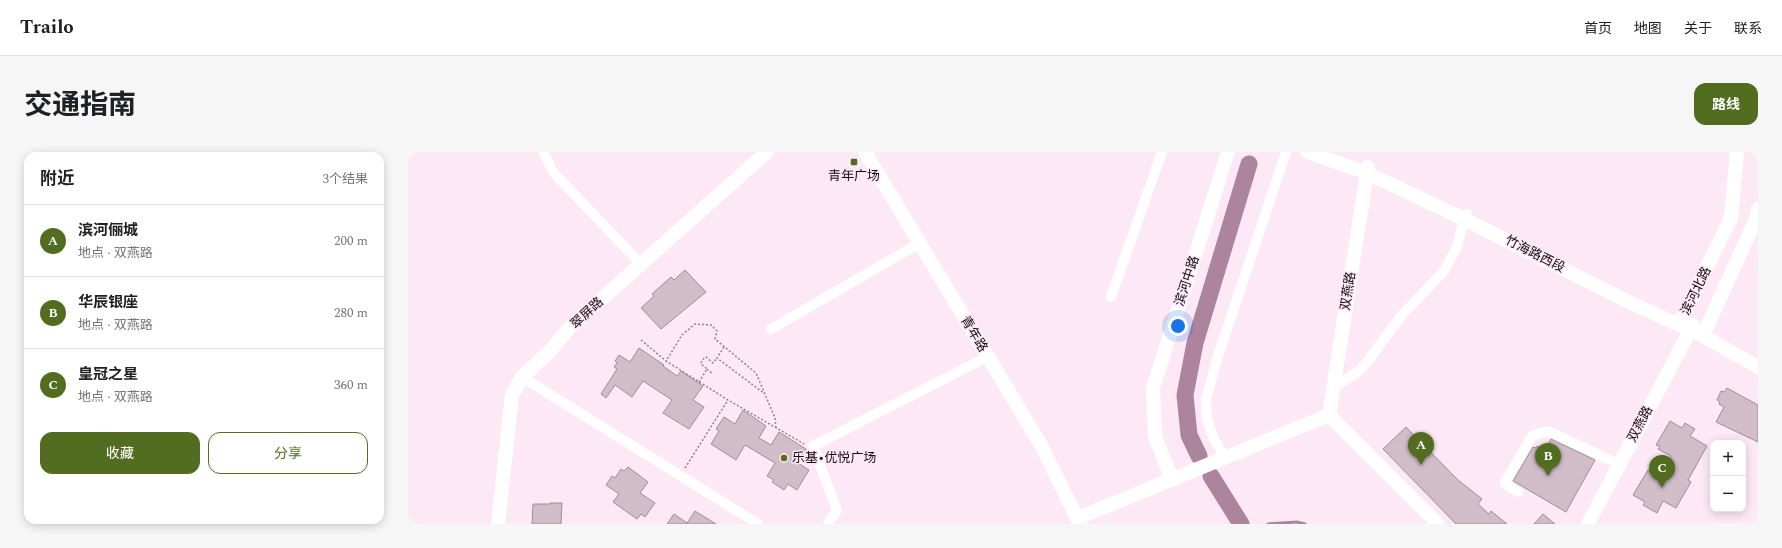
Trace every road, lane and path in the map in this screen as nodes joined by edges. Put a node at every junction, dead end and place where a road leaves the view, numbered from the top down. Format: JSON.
{"nodes":[{"id":1,"x":543,"y":152,"type":"edge"},
{"id":2,"x":766,"y":152,"type":"edge"},
{"id":3,"x":865,"y":152,"type":"edge"},
{"id":4,"x":1162,"y":152,"type":"edge"},
{"id":5,"x":1228,"y":152,"type":"edge"},
{"id":6,"x":1286,"y":152,"type":"edge"},
{"id":7,"x":1307,"y":152,"type":"edge"},
{"id":8,"x":1325,"y":152,"type":"edge"},
{"id":9,"x":1737,"y":152,"type":"edge"},
{"id":10,"x":1368,"y":170,"type":"junction"},
{"id":11,"x":1758,"y":208,"type":"edge"},
{"id":12,"x":1466,"y":216,"type":"junction"},
{"id":13,"x":920,"y":243,"type":"junction"},
{"id":14,"x":641,"y":264,"type":"junction"},
{"id":15,"x":1111,"y":297,"type":"dead end"},
{"id":16,"x":1692,"y":327,"type":"junction"},
{"id":17,"x":770,"y":329,"type":"dead end"},
{"id":18,"x":641,"y":340,"type":"dead end"},
{"id":19,"x":724,"y":347,"type":"junction"},
{"id":20,"x":987,"y":357,"type":"junction"},
{"id":21,"x":716,"y":358,"type":"junction"},
{"id":22,"x":1758,"y":360,"type":"edge"},
{"id":23,"x":666,"y":361,"type":"junction"},
{"id":24,"x":1758,"y":367,"type":"edge"},
{"id":25,"x":708,"y":370,"type":"junction"},
{"id":26,"x":713,"y":374,"type":"dead end"},
{"id":27,"x":522,"y":377,"type":"junction"},
{"id":28,"x":699,"y":382,"type":"junction"},
{"id":29,"x":1333,"y":388,"type":"junction"},
{"id":30,"x":765,"y":394,"type":"junction"},
{"id":31,"x":728,"y":400,"type":"junction"},
{"id":32,"x":1329,"y":415,"type":"junction"},
{"id":33,"x":776,"y":428,"type":"junction"},
{"id":34,"x":804,"y":444,"type":"dead end"},
{"id":35,"x":1225,"y":458,"type":"junction"},
{"id":36,"x":1619,"y":464,"type":"junction"},
{"id":37,"x":680,"y":476,"type":"junction"},
{"id":38,"x":1172,"y":480,"type":"junction"},
{"id":39,"x":1518,"y":492,"type":"dead end"},
{"id":40,"x":1079,"y":521,"type":"edge"},
{"id":41,"x":498,"y":524,"type":"edge"},
{"id":42,"x":758,"y":524,"type":"edge"},
{"id":43,"x":828,"y":524,"type":"edge"},
{"id":44,"x":1438,"y":524,"type":"edge"},
{"id":45,"x":1588,"y":524,"type":"edge"}],
"edges":[{"from":1,"to":14,"type":"street"},
{"from":2,"to":14,"type":"street","name":"翠屏路"},
{"from":3,"to":13,"type":"street","name":"青年路"},
{"from":4,"to":15,"type":"street"},
{"from":5,"to":38,"type":"street","name":"滨河中路"},
{"from":6,"to":35,"type":"street"},
{"from":7,"to":10,"type":"street","name":"竹海路西段"},
{"from":8,"to":10,"type":"street","name":"竹海路西段"},
{"from":9,"to":16,"type":"street","name":"滨河北路"},
{"from":10,"to":12,"type":"street","name":"竹海路西段"},
{"from":10,"to":29,"type":"street","name":"双燕路"},
{"from":11,"to":16,"type":"street","name":"滨河北路"},
{"from":12,"to":16,"type":"street","name":"竹海路西段"},
{"from":12,"to":29,"type":"street"},
{"from":13,"to":17,"type":"street"},
{"from":13,"to":20,"type":"street","name":"青年路"},
{"from":14,"to":27,"type":"street","name":"翠屏路"},
{"from":16,"to":22,"type":"street","name":"竹海路西段"},
{"from":16,"to":24,"type":"street","name":"竹海路西段"},
{"from":16,"to":36,"type":"street","name":"双燕路"},
{"from":18,"to":23,"type":"path"},
{"from":19,"to":21,"type":"path"},
{"from":19,"to":23,"type":"path"},
{"from":19,"to":30,"type":"path"},
{"from":20,"to":40,"type":"street","name":"青年路"},
{"from":20,"to":43,"type":"street"},
{"from":21,"to":25,"type":"path"},
{"from":21,"to":30,"type":"path"},
{"from":23,"to":28,"type":"path"},
{"from":25,"to":26,"type":"path"},
{"from":25,"to":28,"type":"path"},
{"from":27,"to":37,"type":"street"},
{"from":27,"to":41,"type":"street","name":"翠屏路"},
{"from":28,"to":31,"type":"path"},
{"from":29,"to":32,"type":"street","name":"双燕路"},
{"from":30,"to":33,"type":"path"},
{"from":31,"to":33,"type":"path"},
{"from":31,"to":37,"type":"path"},
{"from":32,"to":35,"type":"street"},
{"from":32,"to":44,"type":"street"},
{"from":33,"to":34,"type":"path"},
{"from":35,"to":38,"type":"street","name":"青年路"},
{"from":36,"to":39,"type":"street"},
{"from":36,"to":45,"type":"street","name":"双燕路"},
{"from":37,"to":42,"type":"street"},
{"from":38,"to":40,"type":"street","name":"青年路"}]}
